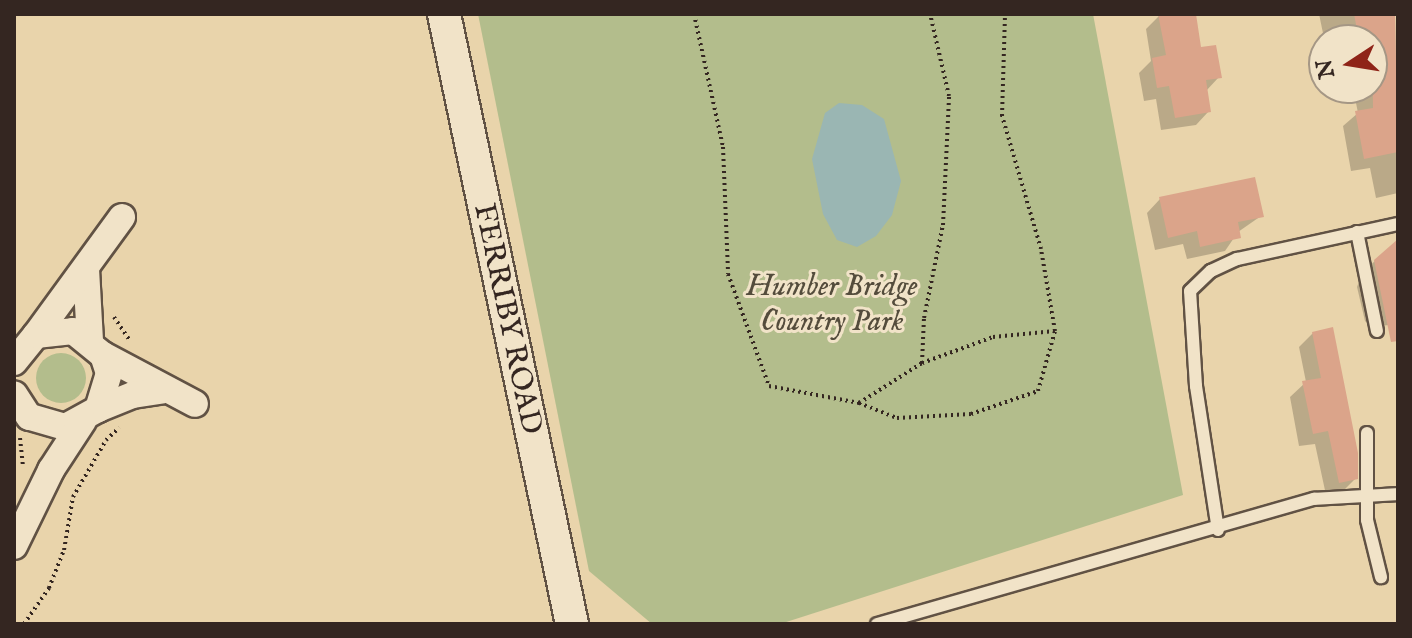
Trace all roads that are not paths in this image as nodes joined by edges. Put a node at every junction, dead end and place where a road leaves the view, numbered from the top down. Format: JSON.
{"nodes":[{"id":1,"x":444,"y":14,"type":"edge"},
{"id":2,"x":122,"y":217,"type":"dead end"},
{"id":3,"x":1398,"y":224,"type":"edge"},
{"id":4,"x":1357,"y":232,"type":"junction"},
{"id":5,"x":86,"y":269,"type":"junction"},
{"id":6,"x":1377,"y":331,"type":"dead end"},
{"id":7,"x":96,"y":347,"type":"junction"},
{"id":8,"x":21,"y":348,"type":"edge"},
{"id":9,"x":163,"y":390,"type":"junction"},
{"id":10,"x":195,"y":404,"type":"dead end"},
{"id":11,"x":18,"y":408,"type":"edge"},
{"id":12,"x":91,"y":415,"type":"junction"},
{"id":13,"x":1367,"y":433,"type":"dead end"},
{"id":14,"x":51,"y":470,"type":"junction"},
{"id":15,"x":1398,"y":494,"type":"edge"},
{"id":16,"x":1367,"y":495,"type":"junction"},
{"id":17,"x":1218,"y":530,"type":"junction"},
{"id":18,"x":14,"y":546,"type":"edge"},
{"id":19,"x":1381,"y":577,"type":"dead end"},
{"id":20,"x":572,"y":624,"type":"edge"},
{"id":21,"x":877,"y":624,"type":"edge"}],
"edges":[{"from":1,"to":20,"type":"street","name":"FERRIBY ROAD"},
{"from":2,"to":5,"type":"street"},
{"from":3,"to":4,"type":"lane"},
{"from":4,"to":6,"type":"lane"},
{"from":4,"to":17,"type":"lane"},
{"from":5,"to":7,"type":"street"},
{"from":5,"to":8,"type":"street"},
{"from":7,"to":8,"type":"street"},
{"from":7,"to":9,"type":"street"},
{"from":7,"to":12,"type":"street"},
{"from":9,"to":10,"type":"street"},
{"from":9,"to":12,"type":"street"},
{"from":11,"to":12,"type":"street"},
{"from":11,"to":14,"type":"street"},
{"from":12,"to":14,"type":"street"},
{"from":13,"to":16,"type":"lane"},
{"from":14,"to":18,"type":"street"},
{"from":15,"to":16,"type":"lane"},
{"from":16,"to":17,"type":"lane"},
{"from":16,"to":19,"type":"lane"},
{"from":17,"to":21,"type":"lane"}]}
